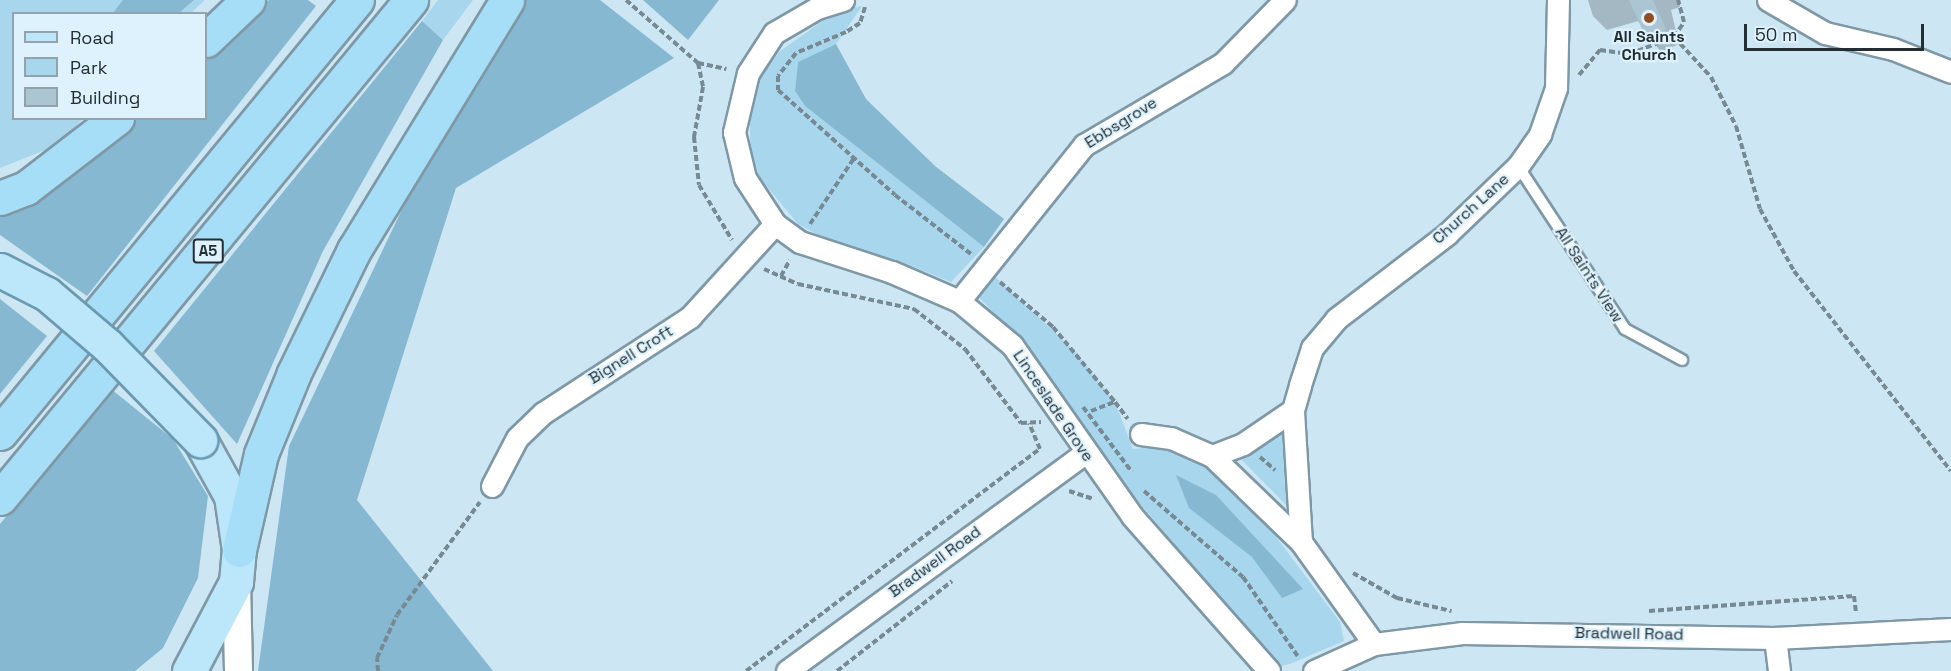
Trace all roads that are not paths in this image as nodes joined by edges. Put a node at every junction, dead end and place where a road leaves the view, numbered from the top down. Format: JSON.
{"nodes":[{"id":1,"x":248,"y":0,"type":"edge"},
{"id":2,"x":357,"y":0,"type":"edge"},
{"id":3,"x":411,"y":0,"type":"edge"},
{"id":4,"x":507,"y":0,"type":"edge"},
{"id":5,"x":843,"y":0,"type":"edge"},
{"id":6,"x":1285,"y":0,"type":"edge"},
{"id":7,"x":1558,"y":0,"type":"edge"},
{"id":8,"x":1768,"y":0,"type":"edge"},
{"id":9,"x":207,"y":39,"type":"edge"},
{"id":10,"x":1951,"y":72,"type":"edge"},
{"id":11,"x":114,"y":120,"type":"edge"},
{"id":12,"x":1518,"y":166,"type":"junction"},
{"id":13,"x":0,"y":198,"type":"edge"},
{"id":14,"x":775,"y":224,"type":"junction"},
{"id":15,"x":0,"y":270,"type":"edge"},
{"id":16,"x":959,"y":302,"type":"junction"},
{"id":17,"x":1682,"y":360,"type":"dead end"},
{"id":18,"x":1293,"y":410,"type":"junction"},
{"id":19,"x":0,"y":433,"type":"edge"},
{"id":20,"x":1141,"y":434,"type":"road end"},
{"id":21,"x":1084,"y":453,"type":"junction"},
{"id":22,"x":1212,"y":456,"type":"junction"},
{"id":23,"x":492,"y":486,"type":"road end"},
{"id":24,"x":0,"y":498,"type":"edge"},
{"id":25,"x":1301,"y":542,"type":"junction"},
{"id":26,"x":239,"y":550,"type":"junction"},
{"id":27,"x":236,"y":582,"type":"junction"},
{"id":28,"x":1951,"y":629,"type":"edge"},
{"id":29,"x":1775,"y":639,"type":"junction"},
{"id":30,"x":1374,"y":644,"type":"junction"},
{"id":31,"x":1308,"y":667,"type":"edge"},
{"id":32,"x":189,"y":671,"type":"edge"},
{"id":33,"x":237,"y":671,"type":"edge"},
{"id":34,"x":786,"y":671,"type":"edge"},
{"id":35,"x":1269,"y":671,"type":"edge"},
{"id":36,"x":1779,"y":671,"type":"edge"}],
"edges":[{"from":1,"to":9,"type":"highway"},
{"from":2,"to":19,"type":"highway","number":"A5"},
{"from":3,"to":24,"type":"highway","number":"A5"},
{"from":4,"to":26,"type":"highway"},
{"from":5,"to":14,"type":"street","name":"Linceslade Grove"},
{"from":6,"to":16,"type":"street","name":"Ebbsgrove"},
{"from":7,"to":12,"type":"street","name":"Church Lane"},
{"from":8,"to":10,"type":"street"},
{"from":11,"to":13,"type":"highway"},
{"from":12,"to":17,"type":"lane","name":"All Saints View"},
{"from":12,"to":18,"type":"street","name":"Church Lane"},
{"from":14,"to":16,"type":"street","name":"Linceslade Grove"},
{"from":14,"to":23,"type":"street","name":"Bignell Croft"},
{"from":15,"to":26,"type":"main road","bridge":true},
{"from":16,"to":21,"type":"street","name":"Linceslade Grove"},
{"from":18,"to":22,"type":"street"},
{"from":18,"to":25,"type":"street","name":"Church Lane"},
{"from":20,"to":22,"type":"street"},
{"from":21,"to":34,"type":"street","name":"Bradwell Road"},
{"from":21,"to":35,"type":"street","name":"Linceslade Grove"},
{"from":22,"to":25,"type":"street"},
{"from":25,"to":30,"type":"street"},
{"from":26,"to":27,"type":"main road"},
{"from":27,"to":32,"type":"main road"},
{"from":27,"to":33,"type":"street"},
{"from":28,"to":29,"type":"street","name":"Bradwell Road"},
{"from":29,"to":30,"type":"street","name":"Bradwell Road"},
{"from":29,"to":36,"type":"street"},
{"from":30,"to":31,"type":"street","name":"Bradwell Road"}]}
